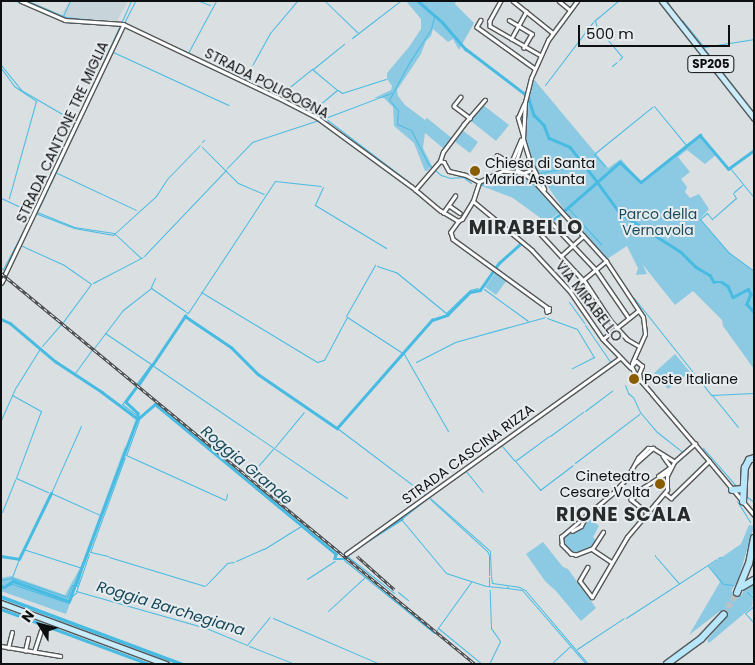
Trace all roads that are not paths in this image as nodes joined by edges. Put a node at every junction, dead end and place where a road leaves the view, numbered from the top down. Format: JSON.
{"nodes":[{"id":1,"x":21,"y":1,"type":"edge"},
{"id":2,"x":501,"y":1,"type":"edge"},
{"id":3,"x":513,"y":1,"type":"edge"},
{"id":4,"x":559,"y":1,"type":"edge"},
{"id":5,"x":577,"y":1,"type":"edge"},
{"id":6,"x":662,"y":1,"type":"edge"},
{"id":7,"x":570,"y":10,"type":"junction"},
{"id":8,"x":526,"y":12,"type":"junction"},
{"id":9,"x":481,"y":20,"type":"dead end"},
{"id":10,"x":509,"y":20,"type":"dead end"},
{"id":11,"x":123,"y":24,"type":"junction"},
{"id":12,"x":519,"y":26,"type":"junction"},
{"id":13,"x":553,"y":33,"type":"junction"},
{"id":14,"x":512,"y":40,"type":"junction"},
{"id":15,"x":524,"y":48,"type":"junction"},
{"id":16,"x":540,"y":55,"type":"junction"},
{"id":17,"x":534,"y":68,"type":"junction"},
{"id":18,"x":461,"y":97,"type":"dead end"},
{"id":19,"x":485,"y":100,"type":"dead end"},
{"id":20,"x":470,"y":118,"type":"junction"},
{"id":21,"x":754,"y":118,"type":"edge"},
{"id":22,"x":522,"y":139,"type":"junction"},
{"id":23,"x":497,"y":155,"type":"dead end"},
{"id":24,"x":441,"y":156,"type":"junction"},
{"id":25,"x":527,"y":157,"type":"junction"},
{"id":26,"x":516,"y":158,"type":"junction"},
{"id":27,"x":440,"y":162,"type":"junction"},
{"id":28,"x":444,"y":162,"type":"junction"},
{"id":29,"x":531,"y":166,"type":"junction"},
{"id":30,"x":504,"y":171,"type":"junction"},
{"id":31,"x":521,"y":173,"type":"junction"},
{"id":32,"x":479,"y":182,"type":"junction"},
{"id":33,"x":415,"y":190,"type":"junction"},
{"id":34,"x":455,"y":196,"type":"dead end"},
{"id":35,"x":473,"y":201,"type":"junction"},
{"id":36,"x":555,"y":204,"type":"junction"},
{"id":37,"x":450,"y":206,"type":"junction"},
{"id":38,"x":460,"y":212,"type":"dead end"},
{"id":39,"x":443,"y":213,"type":"junction"},
{"id":40,"x":459,"y":221,"type":"junction"},
{"id":41,"x":551,"y":222,"type":"dead end"},
{"id":42,"x":538,"y":231,"type":"dead end"},
{"id":43,"x":583,"y":236,"type":"junction"},
{"id":44,"x":572,"y":245,"type":"junction"},
{"id":45,"x":560,"y":256,"type":"junction"},
{"id":46,"x":606,"y":262,"type":"junction"},
{"id":47,"x":596,"y":270,"type":"junction"},
{"id":48,"x":5,"y":274,"type":"dead end"},
{"id":49,"x":4,"y":278,"type":"dead end"},
{"id":50,"x":583,"y":280,"type":"junction"},
{"id":51,"x":1,"y":283,"type":"edge"},
{"id":52,"x":570,"y":291,"type":"junction"},
{"id":53,"x":548,"y":308,"type":"dead end"},
{"id":54,"x":638,"y":311,"type":"junction"},
{"id":55,"x":629,"y":318,"type":"junction"},
{"id":56,"x":617,"y":327,"type":"junction"},
{"id":57,"x":603,"y":339,"type":"junction"},
{"id":58,"x":640,"y":347,"type":"junction"},
{"id":59,"x":637,"y":352,"type":"junction"},
{"id":60,"x":620,"y":358,"type":"junction"},
{"id":61,"x":638,"y":361,"type":"junction"},
{"id":62,"x":632,"y":367,"type":"junction"},
{"id":63,"x":601,"y":371,"type":"joint"},
{"id":64,"x":639,"y":372,"type":"junction"},
{"id":65,"x":640,"y":380,"type":"junction"},
{"id":66,"x":695,"y":444,"type":"junction"},
{"id":67,"x":662,"y":454,"type":"junction"},
{"id":68,"x":754,"y":458,"type":"edge"},
{"id":69,"x":709,"y":461,"type":"junction"},
{"id":70,"x":674,"y":462,"type":"junction"},
{"id":71,"x":671,"y":467,"type":"junction"},
{"id":72,"x":669,"y":472,"type":"junction"},
{"id":73,"x":653,"y":481,"type":"junction"},
{"id":74,"x":743,"y":489,"type":"junction"},
{"id":75,"x":732,"y":490,"type":"junction"},
{"id":76,"x":665,"y":494,"type":"junction"},
{"id":77,"x":737,"y":495,"type":"junction"},
{"id":78,"x":743,"y":502,"type":"junction"},
{"id":79,"x":647,"y":513,"type":"junction"},
{"id":80,"x":754,"y":514,"type":"edge"},
{"id":81,"x":603,"y":532,"type":"dead end"},
{"id":82,"x":754,"y":538,"type":"edge"},
{"id":83,"x":592,"y":549,"type":"junction"},
{"id":84,"x":346,"y":553,"type":"dead end"},
{"id":85,"x":611,"y":562,"type":"junction"},
{"id":86,"x":748,"y":564,"type":"junction"},
{"id":87,"x":588,"y":566,"type":"dead end"},
{"id":88,"x":754,"y":578,"type":"edge"},
{"id":89,"x":585,"y":588,"type":"junction"},
{"id":90,"x":596,"y":591,"type":"junction"},
{"id":91,"x":1,"y":603,"type":"edge"},
{"id":92,"x":723,"y":615,"type":"tunnel mouth"},
{"id":93,"x":41,"y":631,"type":"dead end"},
{"id":94,"x":12,"y":632,"type":"dead end"},
{"id":95,"x":28,"y":638,"type":"dead end"},
{"id":96,"x":1,"y":646,"type":"edge"},
{"id":97,"x":8,"y":648,"type":"junction"},
{"id":98,"x":25,"y":651,"type":"junction"},
{"id":99,"x":34,"y":652,"type":"junction"},
{"id":100,"x":60,"y":656,"type":"dead end"},
{"id":101,"x":166,"y":664,"type":"edge"},
{"id":102,"x":668,"y":664,"type":"edge"}],
"edges":[{"from":1,"to":11,"type":"street","name":"STRADA POLIGOGNA"},
{"from":2,"to":14,"type":"street"},
{"from":3,"to":8,"type":"street"},
{"from":4,"to":7,"type":"street"},
{"from":5,"to":7,"type":"street"},
{"from":6,"to":21,"type":"main road","number":"SP205"},
{"from":7,"to":13,"type":"street"},
{"from":8,"to":12,"type":"street"},
{"from":8,"to":13,"type":"street"},
{"from":9,"to":17,"type":"street"},
{"from":10,"to":12,"type":"street"},
{"from":11,"to":33,"type":"street","name":"STRADA POLIGOGNA"},
{"from":11,"to":48,"type":"street","name":"STRADA CANTONE TRE MIGLIA"},
{"from":12,"to":14,"type":"street"},
{"from":12,"to":15,"type":"street"},
{"from":13,"to":16,"type":"street"},
{"from":14,"to":15,"type":"street"},
{"from":15,"to":16,"type":"street"},
{"from":16,"to":17,"type":"street"},
{"from":17,"to":22,"type":"street"},
{"from":18,"to":20,"type":"street"},
{"from":19,"to":20,"type":"street"},
{"from":20,"to":24,"type":"street"},
{"from":22,"to":25,"type":"street"},
{"from":22,"to":26,"type":"street"},
{"from":23,"to":26,"type":"street"},
{"from":24,"to":27,"type":"street"},
{"from":24,"to":28,"type":"street"},
{"from":25,"to":26,"type":"street"},
{"from":25,"to":29,"type":"street"},
{"from":26,"to":30,"type":"street"},
{"from":26,"to":31,"type":"street"},
{"from":27,"to":28,"type":"street"},
{"from":27,"to":33,"type":"street"},
{"from":28,"to":32,"type":"street"},
{"from":29,"to":31,"type":"street"},
{"from":29,"to":36,"type":"street"},
{"from":30,"to":31,"type":"street"},
{"from":30,"to":32,"type":"street"},
{"from":31,"to":36,"type":"street"},
{"from":32,"to":35,"type":"street"},
{"from":33,"to":39,"type":"street","name":"STRADA POLIGOGNA"},
{"from":34,"to":37,"type":"street"},
{"from":35,"to":40,"type":"street"},
{"from":35,"to":52,"type":"street","name":"VIA MIRABELLO"},
{"from":36,"to":43,"type":"street"},
{"from":37,"to":38,"type":"street"},
{"from":37,"to":39,"type":"street"},
{"from":39,"to":40,"type":"street","name":"STRADA POLIGOGNA"},
{"from":40,"to":53,"type":"street"},
{"from":41,"to":44,"type":"street"},
{"from":42,"to":45,"type":"street"},
{"from":43,"to":44,"type":"street"},
{"from":43,"to":46,"type":"street"},
{"from":44,"to":45,"type":"street"},
{"from":44,"to":47,"type":"street"},
{"from":45,"to":50,"type":"street"},
{"from":46,"to":47,"type":"street"},
{"from":46,"to":54,"type":"street"},
{"from":47,"to":50,"type":"street"},
{"from":47,"to":55,"type":"street"},
{"from":49,"to":51,"type":"street"},
{"from":50,"to":52,"type":"street"},
{"from":50,"to":56,"type":"street"},
{"from":52,"to":57,"type":"street","name":"VIA MIRABELLO"},
{"from":54,"to":55,"type":"street"},
{"from":54,"to":58,"type":"street"},
{"from":55,"to":56,"type":"street"},
{"from":56,"to":57,"type":"street"},
{"from":56,"to":58,"type":"street"},
{"from":57,"to":60,"type":"street","name":"VIA MIRABELLO"},
{"from":58,"to":59,"type":"street"},
{"from":59,"to":61,"type":"street"},
{"from":59,"to":62,"type":"street"},
{"from":60,"to":62,"type":"street","name":"VIA MIRABELLO"},
{"from":60,"to":63,"type":"street","name":"VIA MIRABELLO"},
{"from":61,"to":62,"type":"street"},
{"from":61,"to":64,"type":"street"},
{"from":62,"to":64,"type":"street"},
{"from":62,"to":65,"type":"street","name":"VIA MIRABELLO"},
{"from":63,"to":84,"type":"street","name":"STRADA CASCINA RIZZA"},
{"from":64,"to":65,"type":"street"},
{"from":65,"to":66,"type":"street","name":"VIA MIRABELLO"},
{"from":66,"to":69,"type":"street","name":"VIA MIRABELLO"},
{"from":66,"to":70,"type":"street"},
{"from":67,"to":70,"type":"street"},
{"from":67,"to":71,"type":"street"},
{"from":67,"to":83,"type":"street"},
{"from":68,"to":74,"type":"highway"},
{"from":69,"to":75,"type":"street","name":"VIA MIRABELLO"},
{"from":69,"to":76,"type":"street"},
{"from":70,"to":71,"type":"street"},
{"from":71,"to":72,"type":"street"},
{"from":71,"to":73,"type":"street"},
{"from":72,"to":73,"type":"street"},
{"from":72,"to":76,"type":"street"},
{"from":73,"to":79,"type":"street"},
{"from":74,"to":75,"type":"highway"},
{"from":74,"to":77,"type":"highway"},
{"from":74,"to":78,"type":"highway"},
{"from":75,"to":77,"type":"street","name":"VIA MIRABELLO"},
{"from":76,"to":79,"type":"street"},
{"from":77,"to":78,"type":"street","name":"VIA MIRABELLO"},
{"from":78,"to":80,"type":"street","name":"VIA MIRABELLO"},
{"from":79,"to":85,"type":"street"},
{"from":81,"to":83,"type":"street"},
{"from":82,"to":86,"type":"highway"},
{"from":83,"to":85,"type":"street"},
{"from":85,"to":90,"type":"street"},
{"from":86,"to":88,"type":"highway"},
{"from":86,"to":88,"type":"highway"},
{"from":87,"to":89,"type":"street"},
{"from":89,"to":90,"type":"street"},
{"from":89,"to":90,"type":"street"},
{"from":91,"to":101,"type":"main road"},
{"from":92,"to":102,"type":"highway"},
{"from":93,"to":99,"type":"street"},
{"from":94,"to":97,"type":"street"},
{"from":95,"to":98,"type":"street"},
{"from":96,"to":97,"type":"street"},
{"from":97,"to":98,"type":"street"},
{"from":98,"to":99,"type":"street"},
{"from":99,"to":100,"type":"street"}]}
